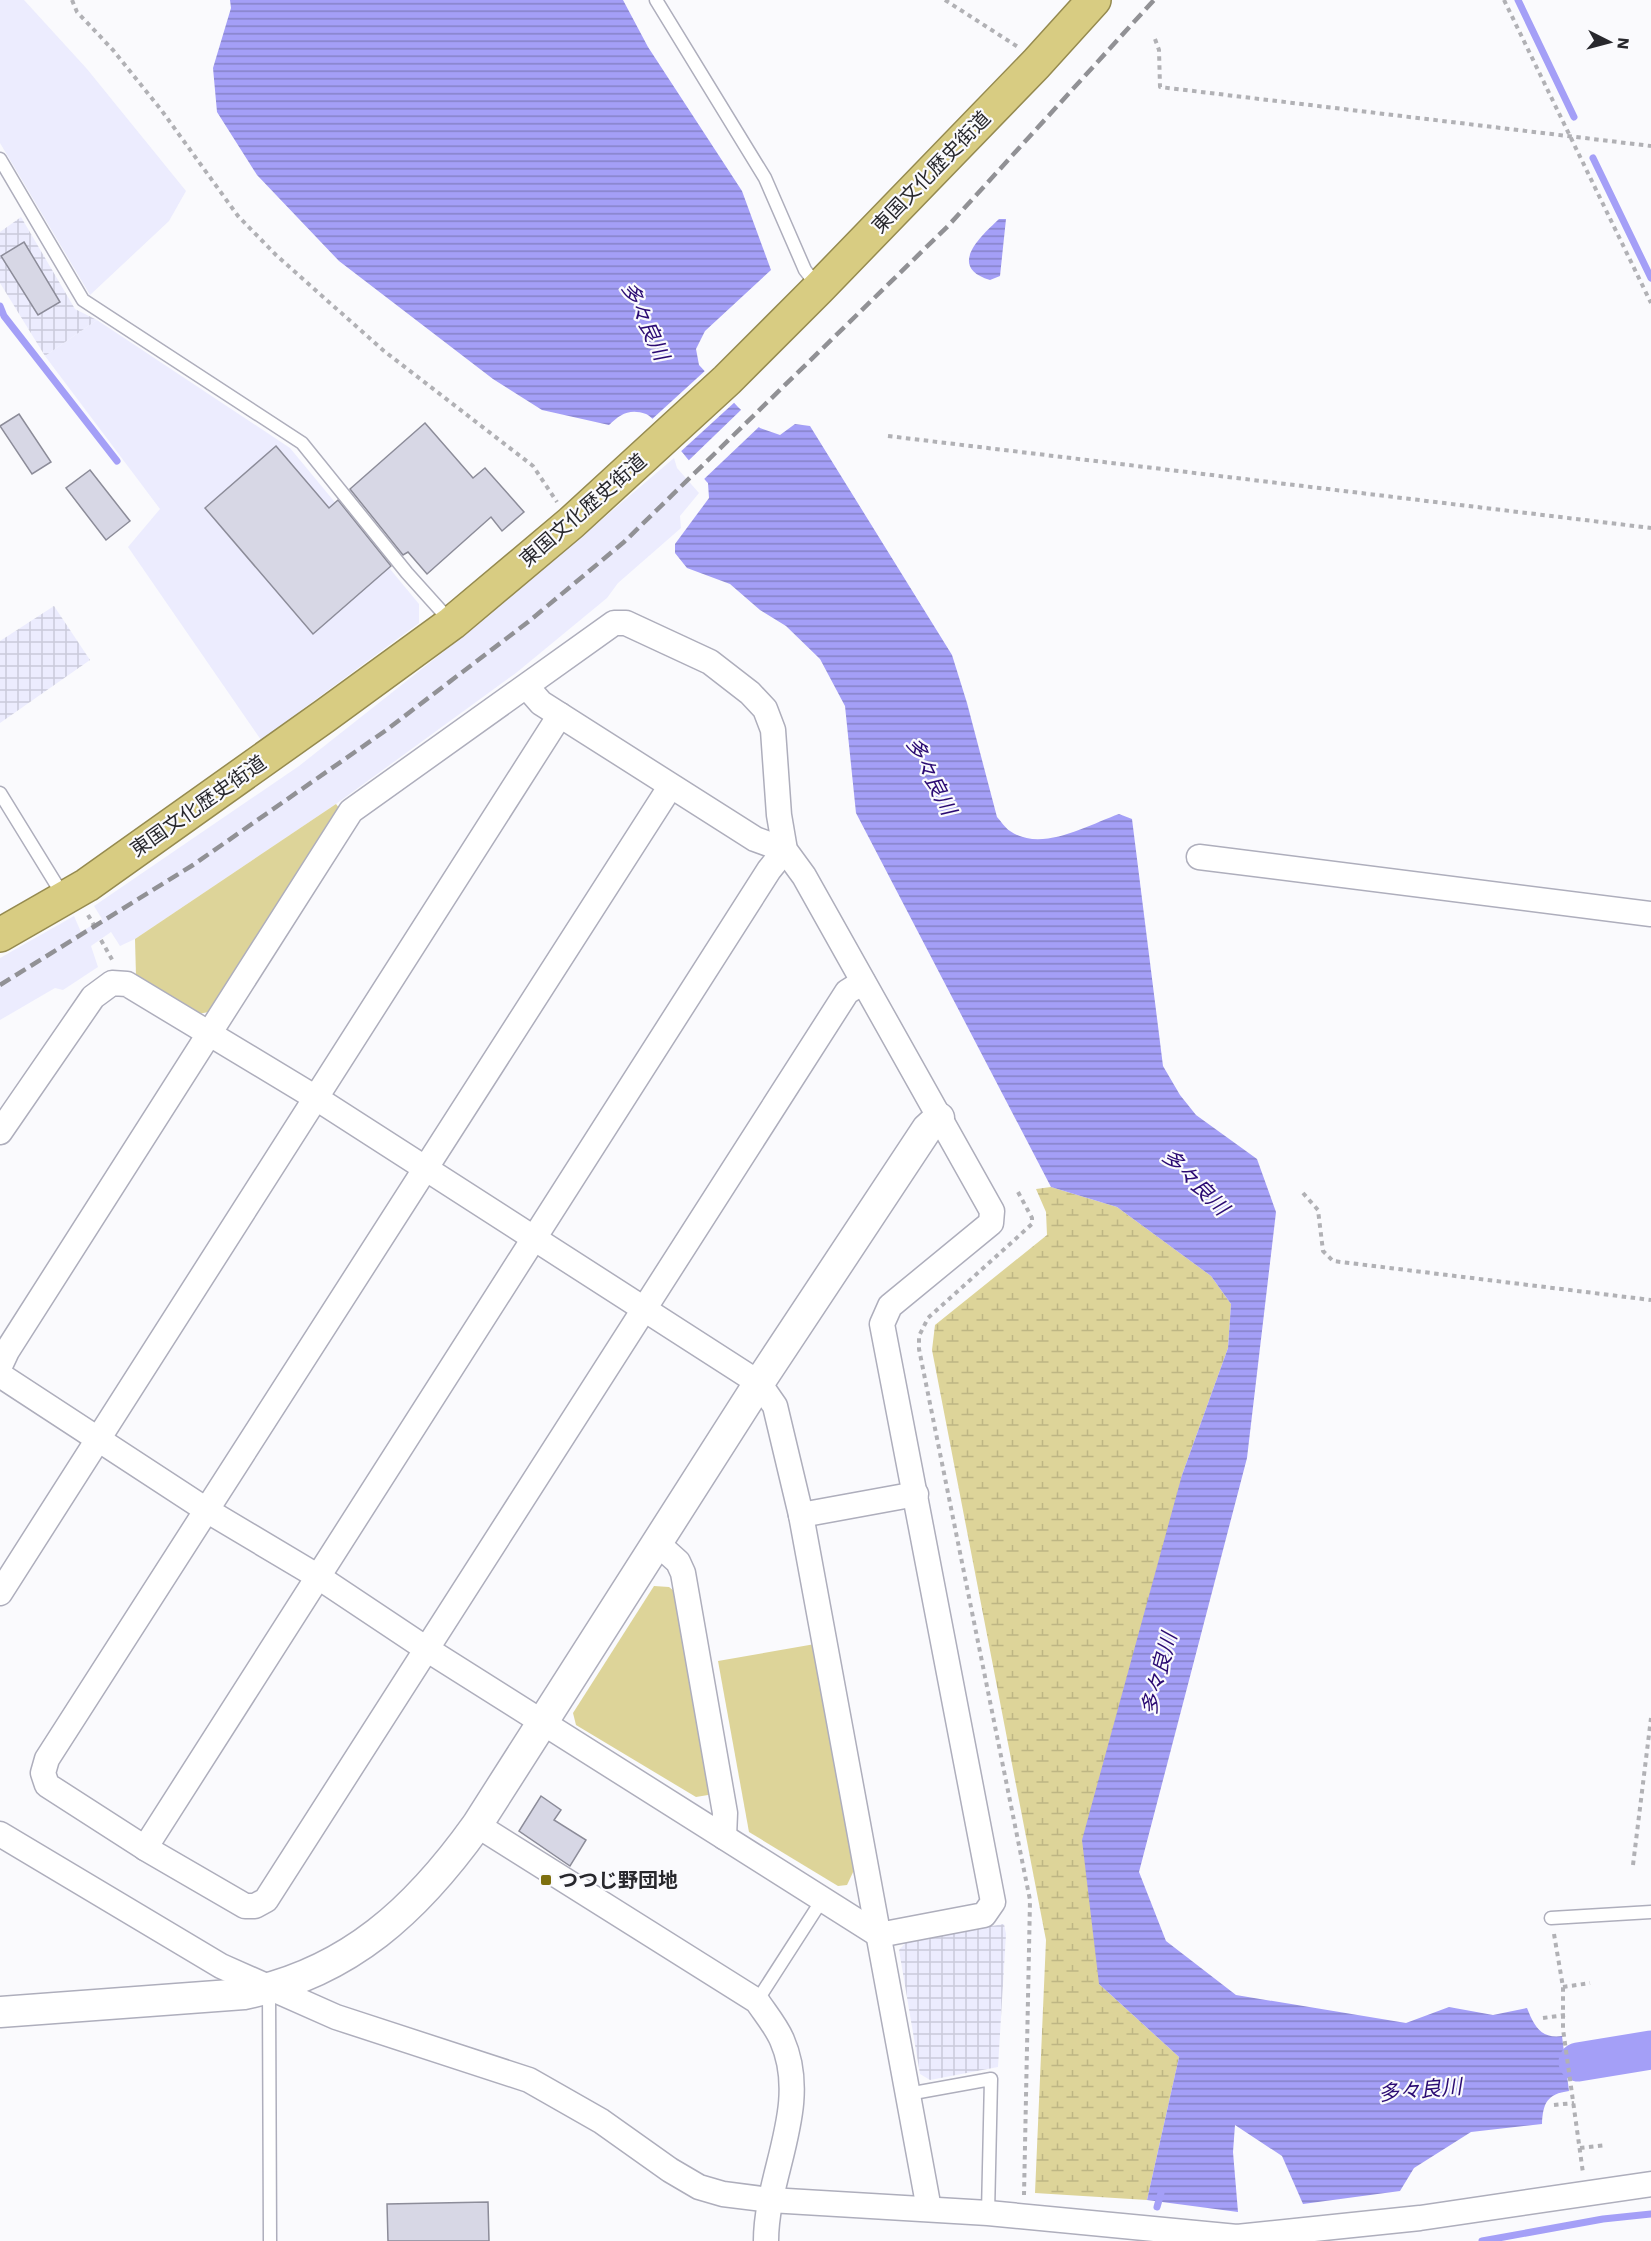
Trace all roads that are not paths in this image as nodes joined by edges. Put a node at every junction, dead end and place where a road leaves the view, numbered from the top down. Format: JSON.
{"nodes":[{"id":1,"x":656,"y":0,"type":"edge"},
{"id":2,"x":1094,"y":0,"type":"edge"},
{"id":3,"x":0,"y":159,"type":"edge"},
{"id":4,"x":819,"y":288,"type":"junction"},
{"id":5,"x":452,"y":623,"type":"junction"},
{"id":6,"x":527,"y":687,"type":"junction"},
{"id":7,"x":560,"y":716,"type":"junction"},
{"id":8,"x":670,"y":787,"type":"junction"},
{"id":9,"x":0,"y":793,"type":"edge"},
{"id":10,"x":785,"y":849,"type":"junction"},
{"id":11,"x":1199,"y":857,"type":"dead end"},
{"id":12,"x":64,"y":898,"type":"junction"},
{"id":13,"x":1651,"y":914,"type":"edge"},
{"id":14,"x":0,"y":935,"type":"edge"},
{"id":15,"x":863,"y":982,"type":"junction"},
{"id":16,"x":209,"y":1032,"type":"junction"},
{"id":17,"x":316,"y":1098,"type":"junction"},
{"id":18,"x":939,"y":1118,"type":"junction"},
{"id":19,"x":0,"y":1132,"type":"edge"},
{"id":20,"x":424,"y":1167,"type":"junction"},
{"id":21,"x":533,"y":1239,"type":"junction"},
{"id":22,"x":644,"y":1310,"type":"junction"},
{"id":23,"x":0,"y":1366,"type":"edge"},
{"id":24,"x":0,"y":1375,"type":"edge"},
{"id":25,"x":759,"y":1383,"type":"junction"},
{"id":26,"x":99,"y":1440,"type":"junction"},
{"id":27,"x":916,"y":1494,"type":"junction"},
{"id":28,"x":208,"y":1511,"type":"junction"},
{"id":29,"x":801,"y":1515,"type":"junction"},
{"id":30,"x":657,"y":1543,"type":"junction"},
{"id":31,"x":317,"y":1576,"type":"junction"},
{"id":32,"x":0,"y":1593,"type":"edge"},
{"id":33,"x":428,"y":1650,"type":"junction"},
{"id":34,"x":542,"y":1721,"type":"junction"},
{"id":35,"x":477,"y":1825,"type":"junction"},
{"id":36,"x":0,"y":1834,"type":"edge"},
{"id":37,"x":724,"y":1837,"type":"junction"},
{"id":38,"x":145,"y":1848,"type":"junction"},
{"id":39,"x":822,"y":1900,"type":"junction"},
{"id":40,"x":1651,"y":1912,"type":"edge"},
{"id":41,"x":1551,"y":1918,"type":"road end"},
{"id":42,"x":879,"y":1935,"type":"junction"},
{"id":43,"x":269,"y":1989,"type":"junction"},
{"id":44,"x":757,"y":2001,"type":"junction"},
{"id":45,"x":0,"y":2012,"type":"edge"},
{"id":46,"x":908,"y":2094,"type":"junction"},
{"id":47,"x":1651,"y":2184,"type":"edge"},
{"id":48,"x":770,"y":2200,"type":"junction"},
{"id":49,"x":929,"y":2209,"type":"junction"},
{"id":50,"x":988,"y":2213,"type":"junction"},
{"id":51,"x":270,"y":2241,"type":"edge"},
{"id":52,"x":766,"y":2241,"type":"edge"}],
"edges":[{"from":1,"to":4,"type":"lane"},
{"from":2,"to":4,"type":"highway","name":"東国文化歴史街道"},
{"from":3,"to":5,"type":"lane"},
{"from":4,"to":5,"type":"highway","name":"東国文化歴史街道"},
{"from":5,"to":12,"type":"highway","name":"東国文化歴史街道"},
{"from":6,"to":7,"type":"street"},
{"from":6,"to":10,"type":"street"},
{"from":6,"to":16,"type":"street"},
{"from":7,"to":8,"type":"street"},
{"from":7,"to":17,"type":"street"},
{"from":8,"to":10,"type":"street"},
{"from":8,"to":20,"type":"street"},
{"from":9,"to":12,"type":"lane"},
{"from":10,"to":15,"type":"street"},
{"from":10,"to":21,"type":"street"},
{"from":11,"to":13,"type":"street"},
{"from":12,"to":14,"type":"highway","name":"東国文化歴史街道"},
{"from":15,"to":18,"type":"street"},
{"from":15,"to":22,"type":"street"},
{"from":16,"to":17,"type":"street"},
{"from":16,"to":19,"type":"street"},
{"from":16,"to":23,"type":"street"},
{"from":17,"to":20,"type":"street"},
{"from":17,"to":26,"type":"street"},
{"from":18,"to":25,"type":"street"},
{"from":18,"to":27,"type":"street"},
{"from":20,"to":21,"type":"street"},
{"from":20,"to":28,"type":"street"},
{"from":21,"to":22,"type":"street"},
{"from":21,"to":31,"type":"street"},
{"from":22,"to":25,"type":"street"},
{"from":22,"to":33,"type":"street"},
{"from":24,"to":26,"type":"street"},
{"from":25,"to":29,"type":"street"},
{"from":25,"to":30,"type":"street"},
{"from":26,"to":28,"type":"street"},
{"from":26,"to":32,"type":"street"},
{"from":27,"to":29,"type":"street"},
{"from":27,"to":42,"type":"street"},
{"from":28,"to":31,"type":"street"},
{"from":28,"to":38,"type":"street"},
{"from":29,"to":42,"type":"street"},
{"from":30,"to":34,"type":"street"},
{"from":30,"to":37,"type":"street"},
{"from":31,"to":33,"type":"street"},
{"from":31,"to":38,"type":"street"},
{"from":33,"to":34,"type":"street"},
{"from":33,"to":38,"type":"street"},
{"from":34,"to":35,"type":"street"},
{"from":34,"to":37,"type":"street"},
{"from":35,"to":43,"type":"street"},
{"from":35,"to":44,"type":"street"},
{"from":36,"to":43,"type":"street"},
{"from":37,"to":39,"type":"street"},
{"from":39,"to":42,"type":"street"},
{"from":39,"to":44,"type":"lane"},
{"from":40,"to":41,"type":"lane"},
{"from":42,"to":46,"type":"street"},
{"from":43,"to":45,"type":"street"},
{"from":43,"to":48,"type":"street"},
{"from":43,"to":51,"type":"lane"},
{"from":44,"to":48,"type":"street"},
{"from":46,"to":49,"type":"street"},
{"from":46,"to":50,"type":"lane"},
{"from":47,"to":50,"type":"street"},
{"from":48,"to":49,"type":"street"},
{"from":48,"to":52,"type":"street"},
{"from":49,"to":50,"type":"street"}]}
